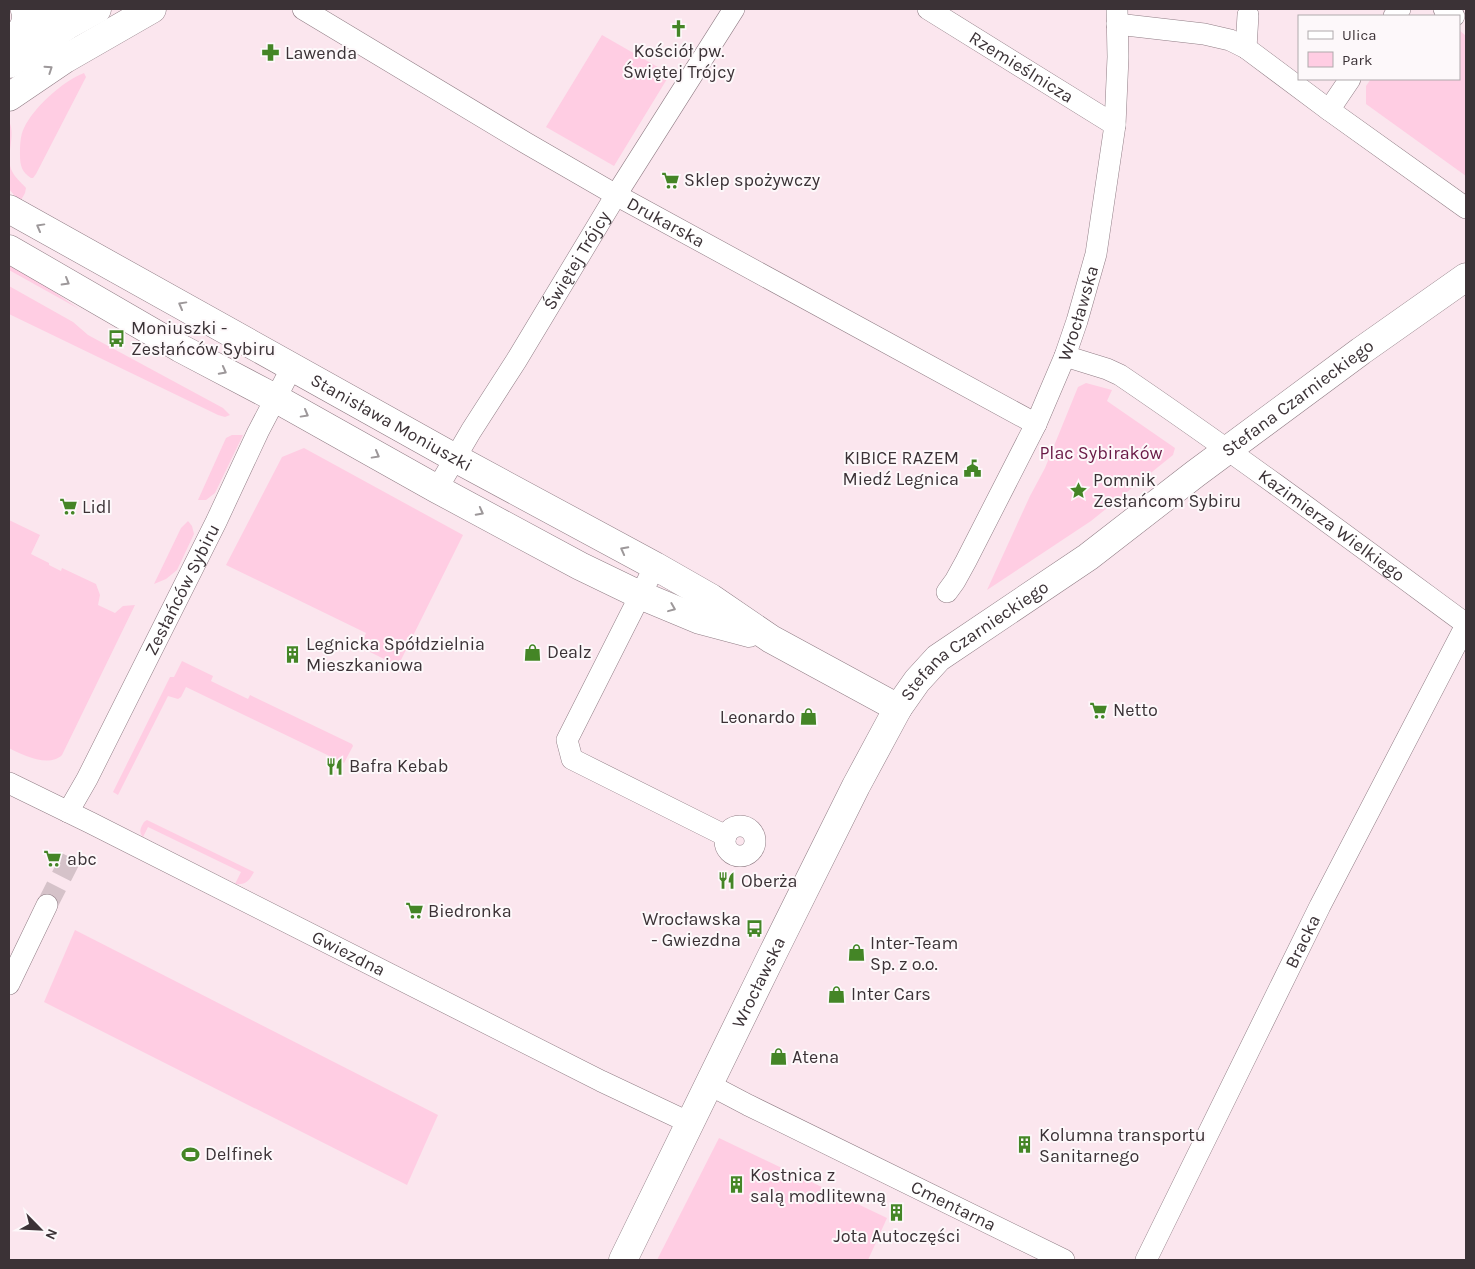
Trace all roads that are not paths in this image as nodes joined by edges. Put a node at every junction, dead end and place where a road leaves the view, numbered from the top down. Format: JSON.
{"nodes":[{"id":1,"x":87,"y":9,"type":"edge"},
{"id":2,"x":96,"y":9,"type":"edge"},
{"id":3,"x":152,"y":9,"type":"edge"},
{"id":4,"x":303,"y":9,"type":"edge"},
{"id":5,"x":734,"y":9,"type":"edge"},
{"id":6,"x":928,"y":9,"type":"edge"},
{"id":7,"x":1248,"y":15,"type":"dead end"},
{"id":8,"x":1117,"y":17,"type":"edge"},
{"id":9,"x":15,"y":27,"type":"edge"},
{"id":10,"x":1246,"y":48,"type":"junction"},
{"id":11,"x":9,"y":64,"type":"edge"},
{"id":12,"x":1349,"y":80,"type":"edge"},
{"id":13,"x":9,"y":97,"type":"edge"},
{"id":14,"x":1329,"y":110,"type":"junction"},
{"id":15,"x":1115,"y":125,"type":"junction"},
{"id":16,"x":616,"y":195,"type":"junction"},
{"id":17,"x":1466,"y":208,"type":"edge"},
{"id":18,"x":9,"y":209,"type":"edge"},
{"id":19,"x":9,"y":249,"type":"edge"},
{"id":20,"x":1466,"y":277,"type":"edge"},
{"id":21,"x":1065,"y":356,"type":"junction"},
{"id":22,"x":292,"y":366,"type":"junction"},
{"id":23,"x":275,"y":398,"type":"junction"},
{"id":24,"x":1036,"y":424,"type":"junction"},
{"id":25,"x":1228,"y":450,"type":"junction"},
{"id":26,"x":455,"y":458,"type":"junction"},
{"id":27,"x":437,"y":489,"type":"junction"},
{"id":28,"x":655,"y":566,"type":"junction"},
{"id":29,"x":947,"y":592,"type":"dead end"},
{"id":30,"x":640,"y":596,"type":"junction"},
{"id":31,"x":1466,"y":624,"type":"edge"},
{"id":32,"x":770,"y":638,"type":"junction"},
{"id":33,"x":898,"y":708,"type":"junction"},
{"id":34,"x":9,"y":783,"type":"edge"},
{"id":35,"x":68,"y":812,"type":"junction"},
{"id":36,"x":726,"y":836,"type":"dead end"},
{"id":37,"x":47,"y":905,"type":"tunnel mouth"},
{"id":38,"x":9,"y":984,"type":"edge"},
{"id":39,"x":708,"y":1084,"type":"junction"},
{"id":40,"x":690,"y":1124,"type":"junction"},
{"id":41,"x":623,"y":1260,"type":"edge"},
{"id":42,"x":1064,"y":1260,"type":"edge"},
{"id":43,"x":1146,"y":1260,"type":"edge"}],
"edges":[{"from":1,"to":9,"type":"street"},
{"from":2,"to":11,"type":"street"},
{"from":13,"to":3,"type":"street","one_way":true},
{"from":4,"to":16,"type":"street","name":"Drukarska"},
{"from":5,"to":16,"type":"street","name":"Świętej Trójcy"},
{"from":6,"to":15,"type":"street","name":"Rzemieślnicza"},
{"from":7,"to":10,"type":"street"},
{"from":8,"to":10,"type":"street"},
{"from":8,"to":15,"type":"street","name":"Wrocławska"},
{"from":10,"to":14,"type":"street"},
{"from":12,"to":14,"type":"street"},
{"from":14,"to":17,"type":"street"},
{"from":15,"to":21,"type":"street","name":"Wrocławska"},
{"from":16,"to":24,"type":"street","name":"Drukarska"},
{"from":16,"to":26,"type":"street","name":"Świętej Trójcy"},
{"from":22,"to":18,"type":"street","name":"Stanisława Moniuszki","one_way":true},
{"from":19,"to":23,"type":"street","name":"Stanisława Moniuszki","one_way":true},
{"from":20,"to":25,"type":"street","name":"Stefana Czarnieckiego"},
{"from":21,"to":24,"type":"street","name":"Wrocławska"},
{"from":21,"to":25,"type":"street","name":"Kazimierza Wielkiego"},
{"from":22,"to":23,"type":"street","name":"Zesłańców Sybiru"},
{"from":22,"to":26,"type":"street","name":"Stanisława Moniuszki"},
{"from":23,"to":27,"type":"street","name":"Stanisława Moniuszki","one_way":true},
{"from":23,"to":35,"type":"street","name":"Zesłańców Sybiru"},
{"from":24,"to":29,"type":"street","name":"Wrocławska"},
{"from":25,"to":31,"type":"street","name":"Kazimierza Wielkiego"},
{"from":25,"to":33,"type":"street","name":"Stefana Czarnieckiego"},
{"from":26,"to":27,"type":"street","name":"Świętej Trójcy"},
{"from":28,"to":26,"type":"street","name":"Stanisława Moniuszki","one_way":true},
{"from":27,"to":30,"type":"street","name":"Stanisława Moniuszki","one_way":true},
{"from":28,"to":30,"type":"street"},
{"from":28,"to":32,"type":"street","name":"Stanisława Moniuszki"},
{"from":30,"to":32,"type":"street","name":"Stanisława Moniuszki","one_way":true},
{"from":30,"to":36,"type":"street"},
{"from":31,"to":43,"type":"street","name":"Bracka"},
{"from":32,"to":33,"type":"street","name":"Stanisława Moniuszki"},
{"from":33,"to":39,"type":"street","name":"Wrocławska"},
{"from":34,"to":35,"type":"street","name":"Gwiezdna"},
{"from":35,"to":40,"type":"street","name":"Gwiezdna"},
{"from":37,"to":38,"type":"street"},
{"from":39,"to":40,"type":"street","name":"Wrocławska"},
{"from":39,"to":42,"type":"street","name":"Cmentarna"},
{"from":40,"to":41,"type":"street","name":"Wrocławska"}]}
